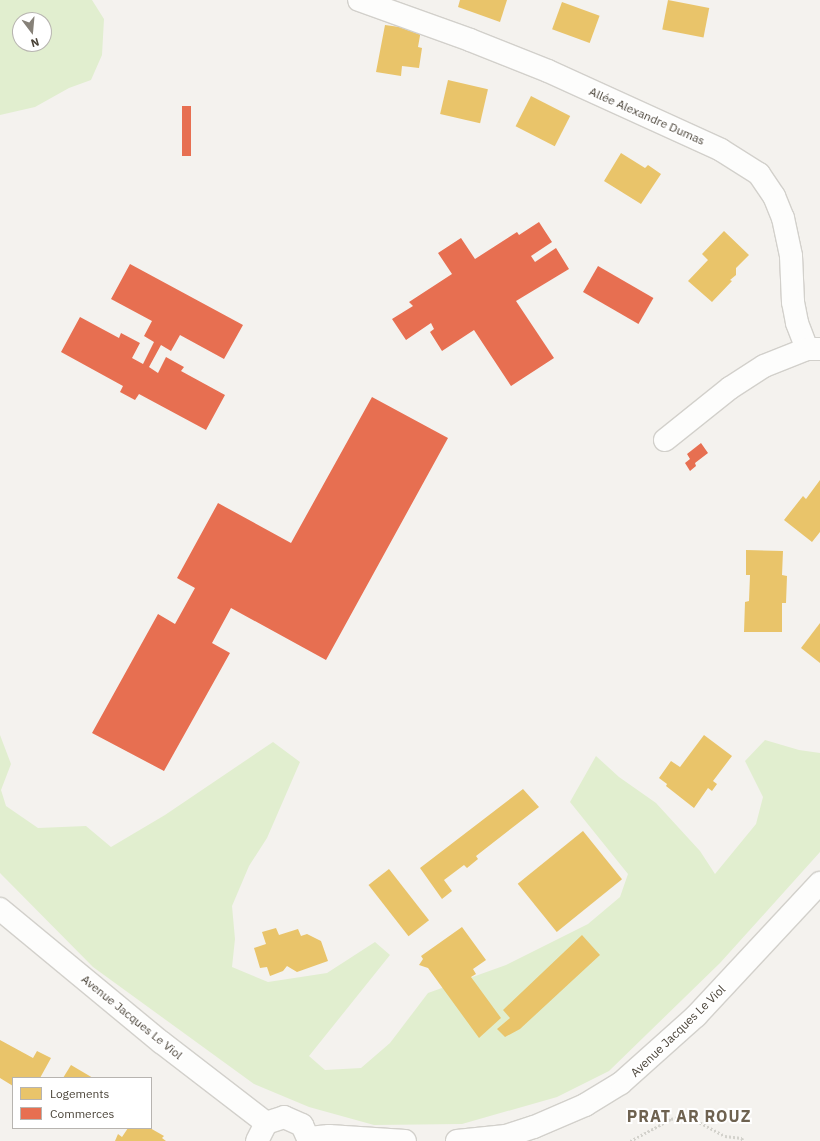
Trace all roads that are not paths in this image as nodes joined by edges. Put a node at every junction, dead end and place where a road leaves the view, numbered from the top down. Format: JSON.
{"nodes":[{"id":1,"x":359,"y":0,"type":"edge"},
{"id":2,"x":813,"y":349,"type":"edge"},
{"id":3,"x":665,"y":440,"type":"dead end"},
{"id":4,"x":820,"y":883,"type":"edge"},
{"id":5,"x":0,"y":909,"type":"edge"},
{"id":6,"x":261,"y":1132,"type":"edge"},
{"id":7,"x":309,"y":1140,"type":"edge"},
{"id":8,"x":406,"y":1141,"type":"edge"},
{"id":9,"x":457,"y":1141,"type":"edge"}],
"edges":[{"from":1,"to":2,"type":"street","name":"Allée Alexandre Dumas"},
{"from":2,"to":3,"type":"street"},
{"from":4,"to":9,"type":"street","name":"Avenue Jacques Le Viol"},
{"from":5,"to":6,"type":"street","name":"Avenue Jacques Le Viol"},
{"from":6,"to":7,"type":"street"},
{"from":7,"to":8,"type":"street"}]}
